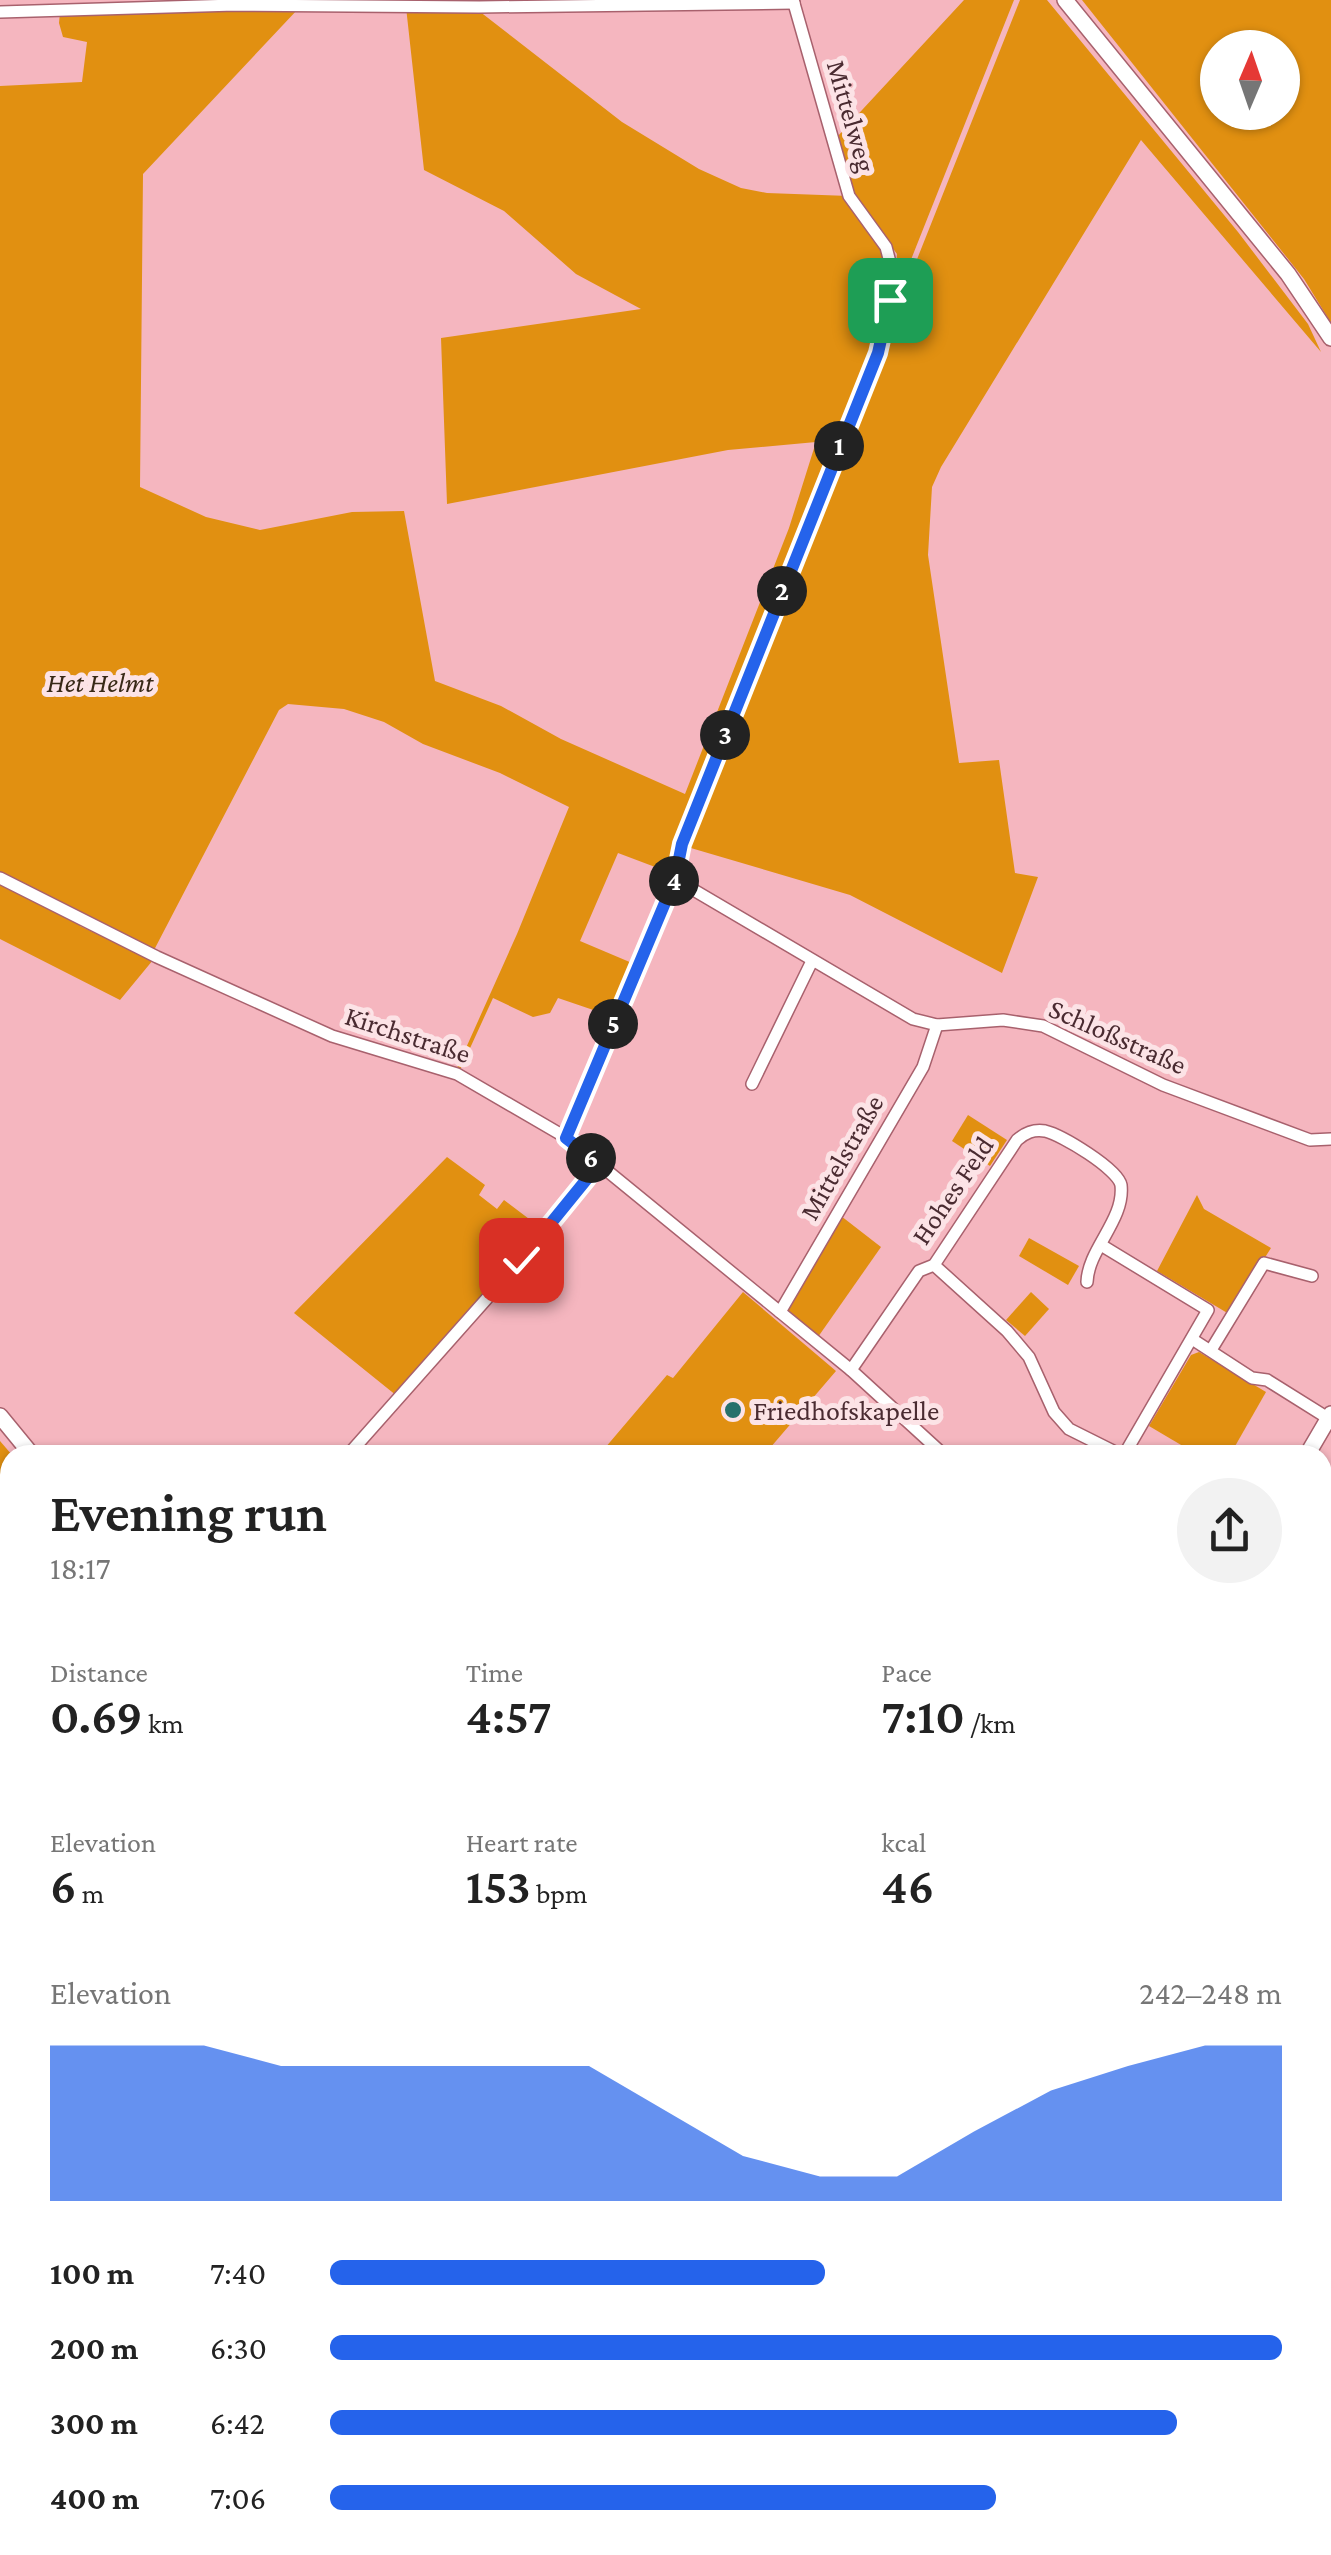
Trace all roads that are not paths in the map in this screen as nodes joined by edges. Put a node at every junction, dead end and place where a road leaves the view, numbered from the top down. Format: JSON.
{"nodes":[{"id":1,"x":1065,"y":0,"type":"edge"},
{"id":2,"x":794,"y":2,"type":"edge"},
{"id":3,"x":0,"y":12,"type":"edge"},
{"id":4,"x":1331,"y":338,"type":"edge"},
{"id":5,"x":0,"y":878,"type":"edge"},
{"id":6,"x":675,"y":879,"type":"junction"},
{"id":7,"x":812,"y":962,"type":"junction"},
{"id":8,"x":937,"y":1025,"type":"junction"},
{"id":9,"x":752,"y":1084,"type":"dead end"},
{"id":10,"x":566,"y":1138,"type":"junction"},
{"id":11,"x":1331,"y":1139,"type":"edge"},
{"id":12,"x":599,"y":1164,"type":"junction"},
{"id":13,"x":1101,"y":1246,"type":"junction"},
{"id":14,"x":934,"y":1265,"type":"junction"},
{"id":15,"x":1312,"y":1276,"type":"dead end"},
{"id":16,"x":1087,"y":1282,"type":"dead end"},
{"id":17,"x":780,"y":1312,"type":"junction"},
{"id":18,"x":1192,"y":1340,"type":"junction"},
{"id":19,"x":1211,"y":1350,"type":"junction"},
{"id":20,"x":850,"y":1370,"type":"junction"},
{"id":21,"x":0,"y":1416,"type":"edge"},
{"id":22,"x":1330,"y":1418,"type":"edge"},
{"id":23,"x":24,"y":1445,"type":"edge"},
{"id":24,"x":357,"y":1445,"type":"edge"},
{"id":25,"x":933,"y":1445,"type":"edge"},
{"id":26,"x":1102,"y":1445,"type":"edge"},
{"id":27,"x":1129,"y":1445,"type":"edge"},
{"id":28,"x":1314,"y":1445,"type":"edge"}],
"edges":[{"from":1,"to":4,"type":"street"},
{"from":2,"to":3,"type":"street"},
{"from":2,"to":6,"type":"street","name":"Mittelweg"},
{"from":5,"to":10,"type":"street","name":"Kirchstraße"},
{"from":6,"to":7,"type":"street","name":"Schloßstraße"},
{"from":6,"to":10,"type":"street","name":"Mittelweg"},
{"from":7,"to":8,"type":"street","name":"Schloßstraße"},
{"from":7,"to":9,"type":"street"},
{"from":8,"to":11,"type":"street","name":"Schloßstraße"},
{"from":8,"to":17,"type":"street","name":"Mittelstraße"},
{"from":10,"to":12,"type":"street","name":"Kirchstraße"},
{"from":12,"to":17,"type":"street","name":"Kirchstraße"},
{"from":12,"to":24,"type":"street"},
{"from":13,"to":14,"type":"street","name":"Hohes Feld"},
{"from":13,"to":16,"type":"street","name":"Hohes Feld"},
{"from":13,"to":18,"type":"street"},
{"from":14,"to":20,"type":"street","name":"Hohes Feld"},
{"from":14,"to":26,"type":"street"},
{"from":15,"to":19,"type":"street"},
{"from":17,"to":20,"type":"street","name":"Kirchstraße"},
{"from":18,"to":19,"type":"street"},
{"from":18,"to":27,"type":"street"},
{"from":19,"to":22,"type":"street"},
{"from":20,"to":25,"type":"street","name":"Kirchstraße"},
{"from":21,"to":23,"type":"street"},
{"from":22,"to":28,"type":"street"}]}
